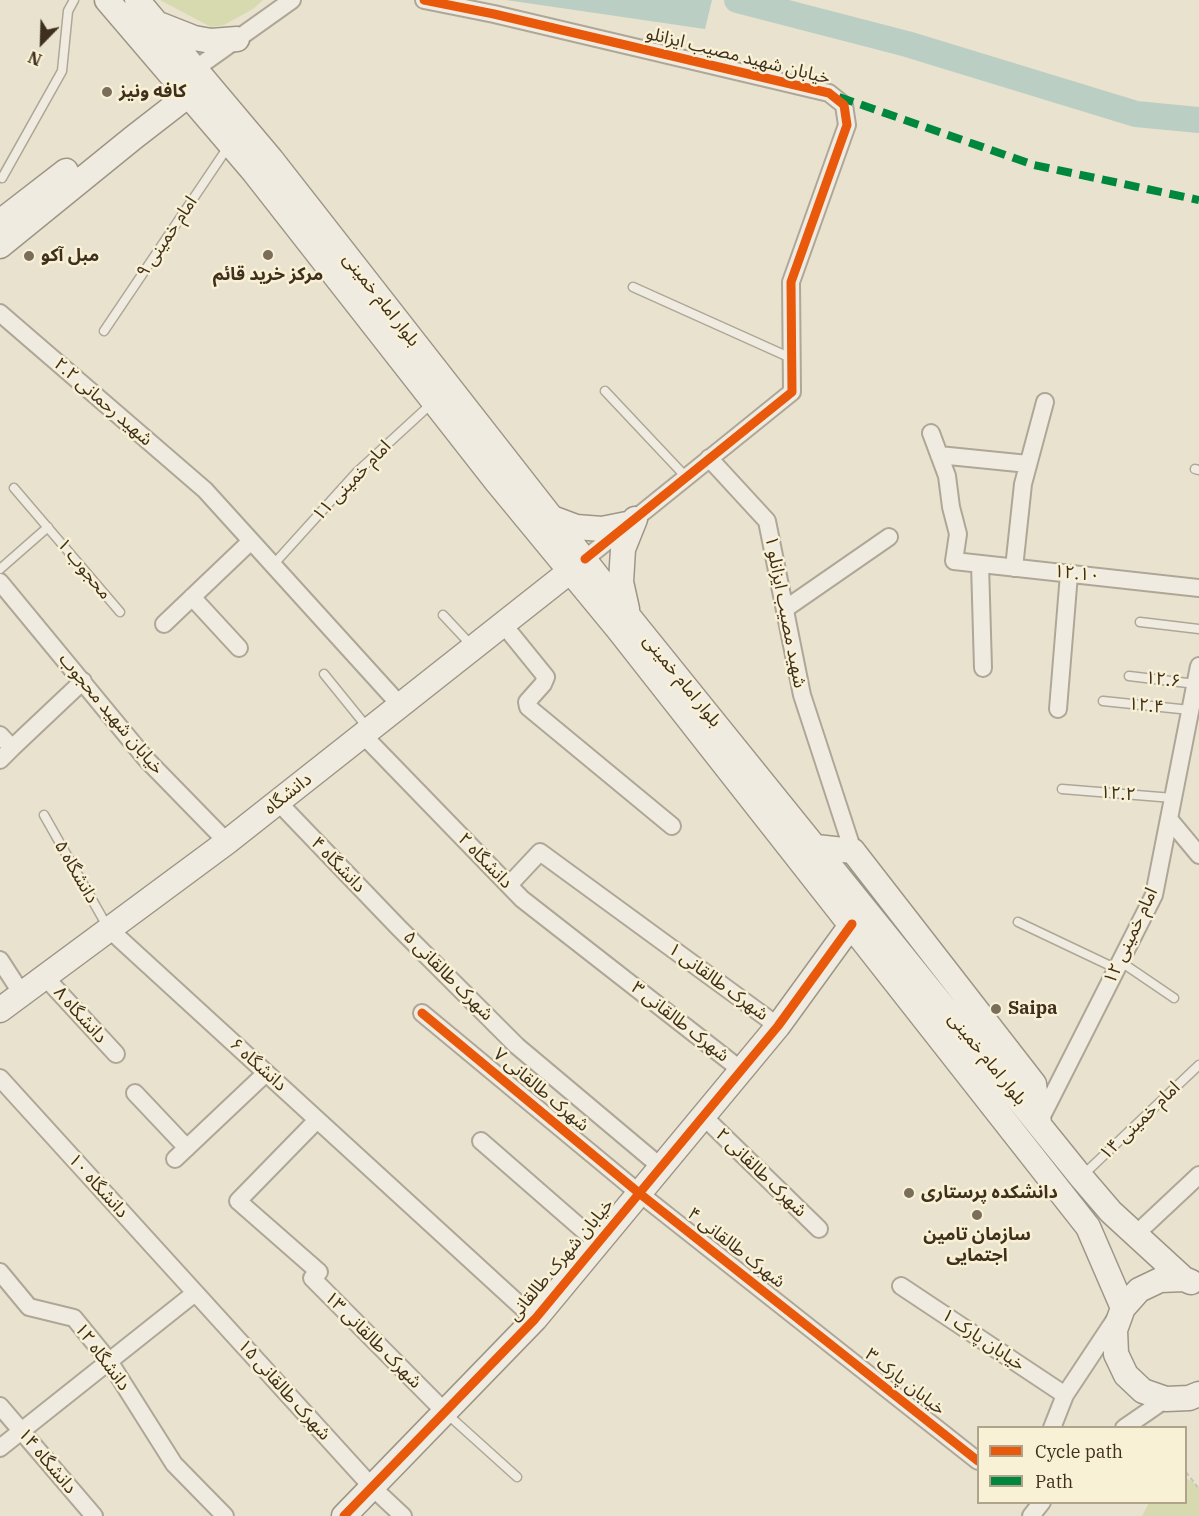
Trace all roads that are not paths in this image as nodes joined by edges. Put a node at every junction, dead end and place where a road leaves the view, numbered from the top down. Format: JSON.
{"nodes":[{"id":1,"x":74,"y":0,"type":"edge"},
{"id":2,"x":107,"y":0,"type":"edge"},
{"id":3,"x":137,"y":0,"type":"edge"},
{"id":4,"x":292,"y":0,"type":"edge"},
{"id":5,"x":424,"y":0,"type":"edge"},
{"id":6,"x":495,"y":7,"type":"edge"},
{"id":7,"x":155,"y":22,"type":"junction"},
{"id":8,"x":237,"y":39,"type":"junction"},
{"id":9,"x":191,"y":83,"type":"junction"},
{"id":10,"x":230,"y":144,"type":"junction"},
{"id":11,"x":2,"y":178,"type":"dead end"},
{"id":12,"x":0,"y":222,"type":"edge"},
{"id":13,"x":0,"y":246,"type":"edge"},
{"id":14,"x":633,"y":287,"type":"dead end"},
{"id":15,"x":0,"y":313,"type":"edge"},
{"id":16,"x":104,"y":331,"type":"dead end"},
{"id":17,"x":791,"y":358,"type":"junction"},
{"id":18,"x":605,"y":391,"type":"dead end"},
{"id":19,"x":434,"y":401,"type":"junction"},
{"id":20,"x":1045,"y":402,"type":"dead end"},
{"id":21,"x":931,"y":433,"type":"dead end"},
{"id":22,"x":939,"y":455,"type":"junction"},
{"id":23,"x":709,"y":459,"type":"junction"},
{"id":24,"x":1028,"y":464,"type":"junction"},
{"id":25,"x":686,"y":477,"type":"junction"},
{"id":26,"x":14,"y":488,"type":"dead end"},
{"id":27,"x":552,"y":518,"type":"junction"},
{"id":28,"x":631,"y":521,"type":"junction"},
{"id":29,"x":48,"y":526,"type":"junction"},
{"id":30,"x":889,"y":537,"type":"dead end"},
{"id":31,"x":251,"y":541,"type":"junction"},
{"id":32,"x":981,"y":564,"type":"junction"},
{"id":33,"x":273,"y":565,"type":"junction"},
{"id":34,"x":578,"y":565,"type":"junction"},
{"id":35,"x":1014,"y":568,"type":"junction"},
{"id":36,"x":0,"y":569,"type":"edge"},
{"id":37,"x":1069,"y":573,"type":"junction"},
{"id":38,"x":0,"y":582,"type":"edge"},
{"id":39,"x":1199,"y":588,"type":"edge"},
{"id":40,"x":192,"y":597,"type":"junction"},
{"id":41,"x":785,"y":609,"type":"junction"},
{"id":42,"x":120,"y":612,"type":"dead end"},
{"id":43,"x":628,"y":614,"type":"junction"},
{"id":44,"x":443,"y":615,"type":"dead end"},
{"id":45,"x":1140,"y":622,"type":"dead end"},
{"id":46,"x":164,"y":624,"type":"dead end"},
{"id":47,"x":503,"y":624,"type":"junction"},
{"id":48,"x":1199,"y":629,"type":"edge"},
{"id":49,"x":474,"y":647,"type":"junction"},
{"id":50,"x":239,"y":648,"type":"dead end"},
{"id":51,"x":1199,"y":666,"type":"edge"},
{"id":52,"x":983,"y":668,"type":"dead end"},
{"id":53,"x":324,"y":674,"type":"dead end"},
{"id":54,"x":1129,"y":676,"type":"dead end"},
{"id":55,"x":83,"y":681,"type":"junction"},
{"id":56,"x":1196,"y":684,"type":"junction"},
{"id":57,"x":1103,"y":701,"type":"dead end"},
{"id":58,"x":400,"y":705,"type":"junction"},
{"id":59,"x":1058,"y":709,"type":"dead end"},
{"id":60,"x":1190,"y":710,"type":"junction"},
{"id":61,"x":366,"y":733,"type":"junction"},
{"id":62,"x":0,"y":735,"type":"edge"},
{"id":63,"x":12,"y":748,"type":"junction"},
{"id":64,"x":0,"y":760,"type":"edge"},
{"id":65,"x":1062,"y":789,"type":"dead end"},
{"id":66,"x":1173,"y":798,"type":"junction"},
{"id":67,"x":278,"y":802,"type":"junction"},
{"id":68,"x":44,"y":815,"type":"dead end"},
{"id":69,"x":1169,"y":819,"type":"junction"},
{"id":70,"x":672,"y":826,"type":"dead end"},
{"id":71,"x":227,"y":842,"type":"junction"},
{"id":72,"x":816,"y":847,"type":"junction"},
{"id":73,"x":853,"y":851,"type":"junction"},
{"id":74,"x":1199,"y":855,"type":"edge"},
{"id":75,"x":509,"y":885,"type":"junction"},
{"id":76,"x":897,"y":908,"type":"junction"},
{"id":77,"x":865,"y":919,"type":"junction"},
{"id":78,"x":1018,"y":922,"type":"dead end"},
{"id":79,"x":398,"y":927,"type":"joint"},
{"id":80,"x":109,"y":929,"type":"junction"},
{"id":81,"x":0,"y":960,"type":"edge"},
{"id":82,"x":1119,"y":966,"type":"junction"},
{"id":83,"x":619,"y":974,"type":"joint"},
{"id":84,"x":45,"y":977,"type":"junction"},
{"id":85,"x":22,"y":994,"type":"junction"},
{"id":86,"x":1174,"y":998,"type":"dead end"},
{"id":87,"x":0,"y":1010,"type":"edge"},
{"id":88,"x":422,"y":1013,"type":"dead end"},
{"id":89,"x":778,"y":1026,"type":"junction"},
{"id":90,"x":116,"y":1054,"type":"dead end"},
{"id":91,"x":1199,"y":1065,"type":"edge"},
{"id":92,"x":741,"y":1070,"type":"junction"},
{"id":93,"x":266,"y":1073,"type":"junction"},
{"id":94,"x":0,"y":1078,"type":"edge"},
{"id":95,"x":135,"y":1093,"type":"dead end"},
{"id":96,"x":704,"y":1116,"type":"junction"},
{"id":97,"x":317,"y":1120,"type":"junction"},
{"id":98,"x":1039,"y":1123,"type":"junction"},
{"id":99,"x":481,"y":1142,"type":"dead end"},
{"id":100,"x":661,"y":1167,"type":"junction"},
{"id":101,"x":1199,"y":1175,"type":"edge"},
{"id":102,"x":1081,"y":1177,"type":"junction"},
{"id":103,"x":639,"y":1193,"type":"junction"},
{"id":104,"x":819,"y":1229,"type":"dead end"},
{"id":105,"x":1135,"y":1234,"type":"junction"},
{"id":106,"x":598,"y":1243,"type":"junction"},
{"id":107,"x":0,"y":1272,"type":"edge"},
{"id":108,"x":1191,"y":1282,"type":"edge"},
{"id":109,"x":901,"y":1286,"type":"dead end"},
{"id":110,"x":195,"y":1293,"type":"junction"},
{"id":111,"x":1123,"y":1308,"type":"junction"},
{"id":112,"x":535,"y":1319,"type":"junction"},
{"id":113,"x":812,"y":1329,"type":"joint"},
{"id":114,"x":109,"y":1361,"type":"junction"},
{"id":115,"x":1065,"y":1395,"type":"junction"},
{"id":116,"x":1188,"y":1400,"type":"edge"},
{"id":117,"x":0,"y":1406,"type":"edge"},
{"id":118,"x":445,"y":1412,"type":"junction"},
{"id":119,"x":1053,"y":1426,"type":"edge"},
{"id":120,"x":1129,"y":1426,"type":"edge"},
{"id":121,"x":21,"y":1431,"type":"junction"},
{"id":122,"x":0,"y":1448,"type":"edge"},
{"id":123,"x":977,"y":1460,"type":"edge"},
{"id":124,"x":517,"y":1477,"type":"dead end"},
{"id":125,"x":372,"y":1487,"type":"junction"},
{"id":126,"x":1041,"y":1504,"type":"edge"},
{"id":127,"x":94,"y":1516,"type":"edge"},
{"id":128,"x":225,"y":1516,"type":"edge"},
{"id":129,"x":344,"y":1516,"type":"edge"},
{"id":130,"x":403,"y":1516,"type":"edge"},
{"id":131,"x":1031,"y":1516,"type":"edge"}],
"edges":[{"from":1,"to":11,"type":"lane"},
{"from":2,"to":9,"type":"main road"},
{"from":3,"to":7,"type":"main road"},
{"from":4,"to":8,"type":"street"},
{"from":5,"to":6,"type":"street","name":"خیابان شهید مصیب ایزانلو"},
{"from":6,"to":17,"type":"street","name":"خیابان شهید مصیب ایزانلو"},
{"from":7,"to":8,"type":"main road"},
{"from":7,"to":9,"type":"main road"},
{"from":8,"to":9,"type":"street"},
{"from":9,"to":10,"type":"main road","name":"بلوار امام خمینی"},
{"from":9,"to":12,"type":"main road"},
{"from":9,"to":13,"type":"main road"},
{"from":9,"to":27,"type":"main road","name":"بلوار امام خمینی"},
{"from":10,"to":16,"type":"lane","name":"امام خمینی ۹"},
{"from":10,"to":19,"type":"main road","name":"بلوار امام خمینی"},
{"from":14,"to":17,"type":"lane"},
{"from":15,"to":31,"type":"street","name":"شهید رحمانی ۲.۲"},
{"from":17,"to":23,"type":"street","name":"خیابان شهید مصیب ایزانلو"},
{"from":18,"to":25,"type":"lane"},
{"from":19,"to":33,"type":"lane","name":"امام خمینی ۱۱"},
{"from":19,"to":34,"type":"main road","name":"بلوار امام خمینی"},
{"from":20,"to":24,"type":"street"},
{"from":21,"to":22,"type":"street"},
{"from":22,"to":24,"type":"street"},
{"from":22,"to":32,"type":"street","name":"۱۲.۱۰"},
{"from":23,"to":25,"type":"street","name":"خیابان شهید مصیب ایزانلو"},
{"from":23,"to":41,"type":"street","name":"شهید مصیب ایزانلو ۱"},
{"from":24,"to":35,"type":"street"},
{"from":25,"to":28,"type":"street","name":"خیابان شهید مصیب ایزانلو"},
{"from":26,"to":29,"type":"lane","name":"محجوب ۱"},
{"from":27,"to":28,"type":"main road"},
{"from":27,"to":34,"type":"main road","name":"بلوار امام خمینی"},
{"from":28,"to":34,"type":"street","name":"خیابان شهید مصیب ایزانلو"},
{"from":28,"to":43,"type":"main road"},
{"from":29,"to":36,"type":"lane","name":"محجوب ۱"},
{"from":29,"to":42,"type":"lane","name":"محجوب ۱"},
{"from":30,"to":41,"type":"street"},
{"from":31,"to":33,"type":"street","name":"شهید رحمانی ۲.۲"},
{"from":31,"to":40,"type":"street"},
{"from":32,"to":35,"type":"street","name":"۱۲.۱۰"},
{"from":32,"to":52,"type":"street"},
{"from":33,"to":58,"type":"street","name":"شهید رحمانی ۲.۲"},
{"from":34,"to":43,"type":"main road","name":"بلوار امام خمینی"},
{"from":34,"to":47,"type":"main road","name":"دانشگاه"},
{"from":34,"to":77,"type":"main road","name":"بلوار امام خمینی"},
{"from":35,"to":37,"type":"street","name":"۱۲.۱۰"},
{"from":37,"to":39,"type":"street","name":"۱۲.۱۰"},
{"from":37,"to":59,"type":"street"},
{"from":38,"to":55,"type":"street","name":"خیابان شهید محجوب"},
{"from":40,"to":46,"type":"street"},
{"from":40,"to":50,"type":"street"},
{"from":41,"to":73,"type":"street","name":"شهید مصیب ایزانلو ۱"},
{"from":43,"to":72,"type":"main road","name":"بلوار امام خمینی"},
{"from":44,"to":49,"type":"lane"},
{"from":45,"to":48,"type":"lane"},
{"from":47,"to":49,"type":"main road","name":"دانشگاه"},
{"from":47,"to":70,"type":"street"},
{"from":49,"to":58,"type":"main road","name":"دانشگاه"},
{"from":51,"to":56,"type":"street","name":"امام خمینی ۱۲"},
{"from":53,"to":61,"type":"lane"},
{"from":54,"to":56,"type":"lane","name":"۱۲.۶"},
{"from":55,"to":63,"type":"street"},
{"from":55,"to":71,"type":"street","name":"خیابان شهید محجوب"},
{"from":56,"to":60,"type":"street","name":"امام خمینی ۱۲"},
{"from":57,"to":60,"type":"lane","name":"۱۲.۴"},
{"from":58,"to":61,"type":"main road","name":"دانشگاه"},
{"from":60,"to":66,"type":"street","name":"امام خمینی ۱۲"},
{"from":61,"to":67,"type":"main road","name":"دانشگاه"},
{"from":61,"to":75,"type":"street","name":"دانشگاه ۲"},
{"from":62,"to":63,"type":"street"},
{"from":63,"to":64,"type":"street"},
{"from":65,"to":66,"type":"lane","name":"۱۲.۲"},
{"from":66,"to":69,"type":"street","name":"امام خمینی ۱۲"},
{"from":67,"to":71,"type":"main road","name":"دانشگاه"},
{"from":67,"to":79,"type":"street","name":"دانشگاه ۴"},
{"from":68,"to":80,"type":"lane","name":"دانشگاه ۵"},
{"from":69,"to":74,"type":"street"},
{"from":69,"to":82,"type":"street","name":"امام خمینی ۱۲"},
{"from":71,"to":80,"type":"main road","name":"دانشگاه"},
{"from":72,"to":73,"type":"main road"},
{"from":72,"to":77,"type":"main road","name":"بلوار امام خمینی"},
{"from":73,"to":76,"type":"main road"},
{"from":75,"to":83,"type":"street","name":"دانشگاه ۲"},
{"from":75,"to":89,"type":"street","name":"شهرک طالقانی ۱"},
{"from":76,"to":77,"type":"main road"},
{"from":76,"to":98,"type":"main road"},
{"from":77,"to":89,"type":"main road","name":"خیابان شهرک طالقانی"},
{"from":77,"to":98,"type":"main road","name":"بلوار امام خمینی"},
{"from":77,"to":111,"type":"main road","name":"بلوار امام خمینی"},
{"from":78,"to":82,"type":"lane"},
{"from":79,"to":100,"type":"street","name":"شهرک طالقانی ۵"},
{"from":80,"to":84,"type":"main road","name":"دانشگاه"},
{"from":80,"to":93,"type":"street","name":"دانشگاه ۶"},
{"from":81,"to":85,"type":"street"},
{"from":82,"to":86,"type":"lane"},
{"from":82,"to":98,"type":"street","name":"امام خمینی ۱۲"},
{"from":83,"to":92,"type":"street","name":"شهرک طالقانی ۳"},
{"from":84,"to":85,"type":"main road","name":"دانشگاه"},
{"from":84,"to":90,"type":"street","name":"دانشگاه ۸"},
{"from":85,"to":87,"type":"main road","name":"دانشگاه"},
{"from":88,"to":103,"type":"street","name":"شهرک طالقانی ۷"},
{"from":89,"to":92,"type":"main road","name":"خیابان شهرک طالقانی"},
{"from":91,"to":102,"type":"lane","name":"امام خمینی ۱۴"},
{"from":92,"to":96,"type":"main road","name":"خیابان شهرک طالقانی"},
{"from":93,"to":95,"type":"street"},
{"from":93,"to":97,"type":"street","name":"دانشگاه ۶"},
{"from":94,"to":110,"type":"street","name":"دانشگاه ۱۰"},
{"from":96,"to":100,"type":"main road","name":"خیابان شهرک طالقانی"},
{"from":96,"to":104,"type":"street","name":"شهرک طالقانی ۲"},
{"from":97,"to":112,"type":"street","name":"دانشگاه ۶"},
{"from":97,"to":118,"type":"street","name":"شهرک طالقانی ۱۳"},
{"from":98,"to":102,"type":"main road","name":"بلوار امام خمینی"},
{"from":99,"to":106,"type":"street"},
{"from":100,"to":103,"type":"main road","name":"خیابان شهرک طالقانی"},
{"from":101,"to":105,"type":"street"},
{"from":102,"to":105,"type":"main road","name":"بلوار امام خمینی"},
{"from":103,"to":106,"type":"main road","name":"خیابان شهرک طالقانی"},
{"from":103,"to":113,"type":"street","name":"شهرک طالقانی ۴"},
{"from":105,"to":108,"type":"main road","name":"بلوار امام خمینی"},
{"from":106,"to":112,"type":"main road","name":"خیابان شهرک طالقانی"},
{"from":107,"to":114,"type":"street","name":"دانشگاه ۱۲"},
{"from":108,"to":111,"type":"main road"},
{"from":109,"to":115,"type":"street","name":"خیابان پارک ۱"},
{"from":110,"to":114,"type":"street"},
{"from":110,"to":125,"type":"street","name":"شهرک طالقانی ۱۵"},
{"from":111,"to":115,"type":"street"},
{"from":111,"to":116,"type":"main road"},
{"from":112,"to":118,"type":"main road","name":"خیابان شهرک طالقانی"},
{"from":113,"to":123,"type":"street","name":"خیابان پارک ۳"},
{"from":114,"to":121,"type":"street"},
{"from":114,"to":128,"type":"street","name":"دانشگاه ۱۲"},
{"from":115,"to":119,"type":"street"},
{"from":116,"to":120,"type":"street"},
{"from":117,"to":121,"type":"street","name":"دانشگاه ۱۴"},
{"from":118,"to":124,"type":"lane"},
{"from":118,"to":125,"type":"main road","name":"خیابان شهرک طالقانی"},
{"from":121,"to":122,"type":"street"},
{"from":121,"to":127,"type":"street","name":"دانشگاه ۱۴"},
{"from":125,"to":129,"type":"main road","name":"خیابان شهرک طالقانی"},
{"from":125,"to":130,"type":"street","name":"شهرک طالقانی ۱۵"},
{"from":126,"to":131,"type":"street"}]}
